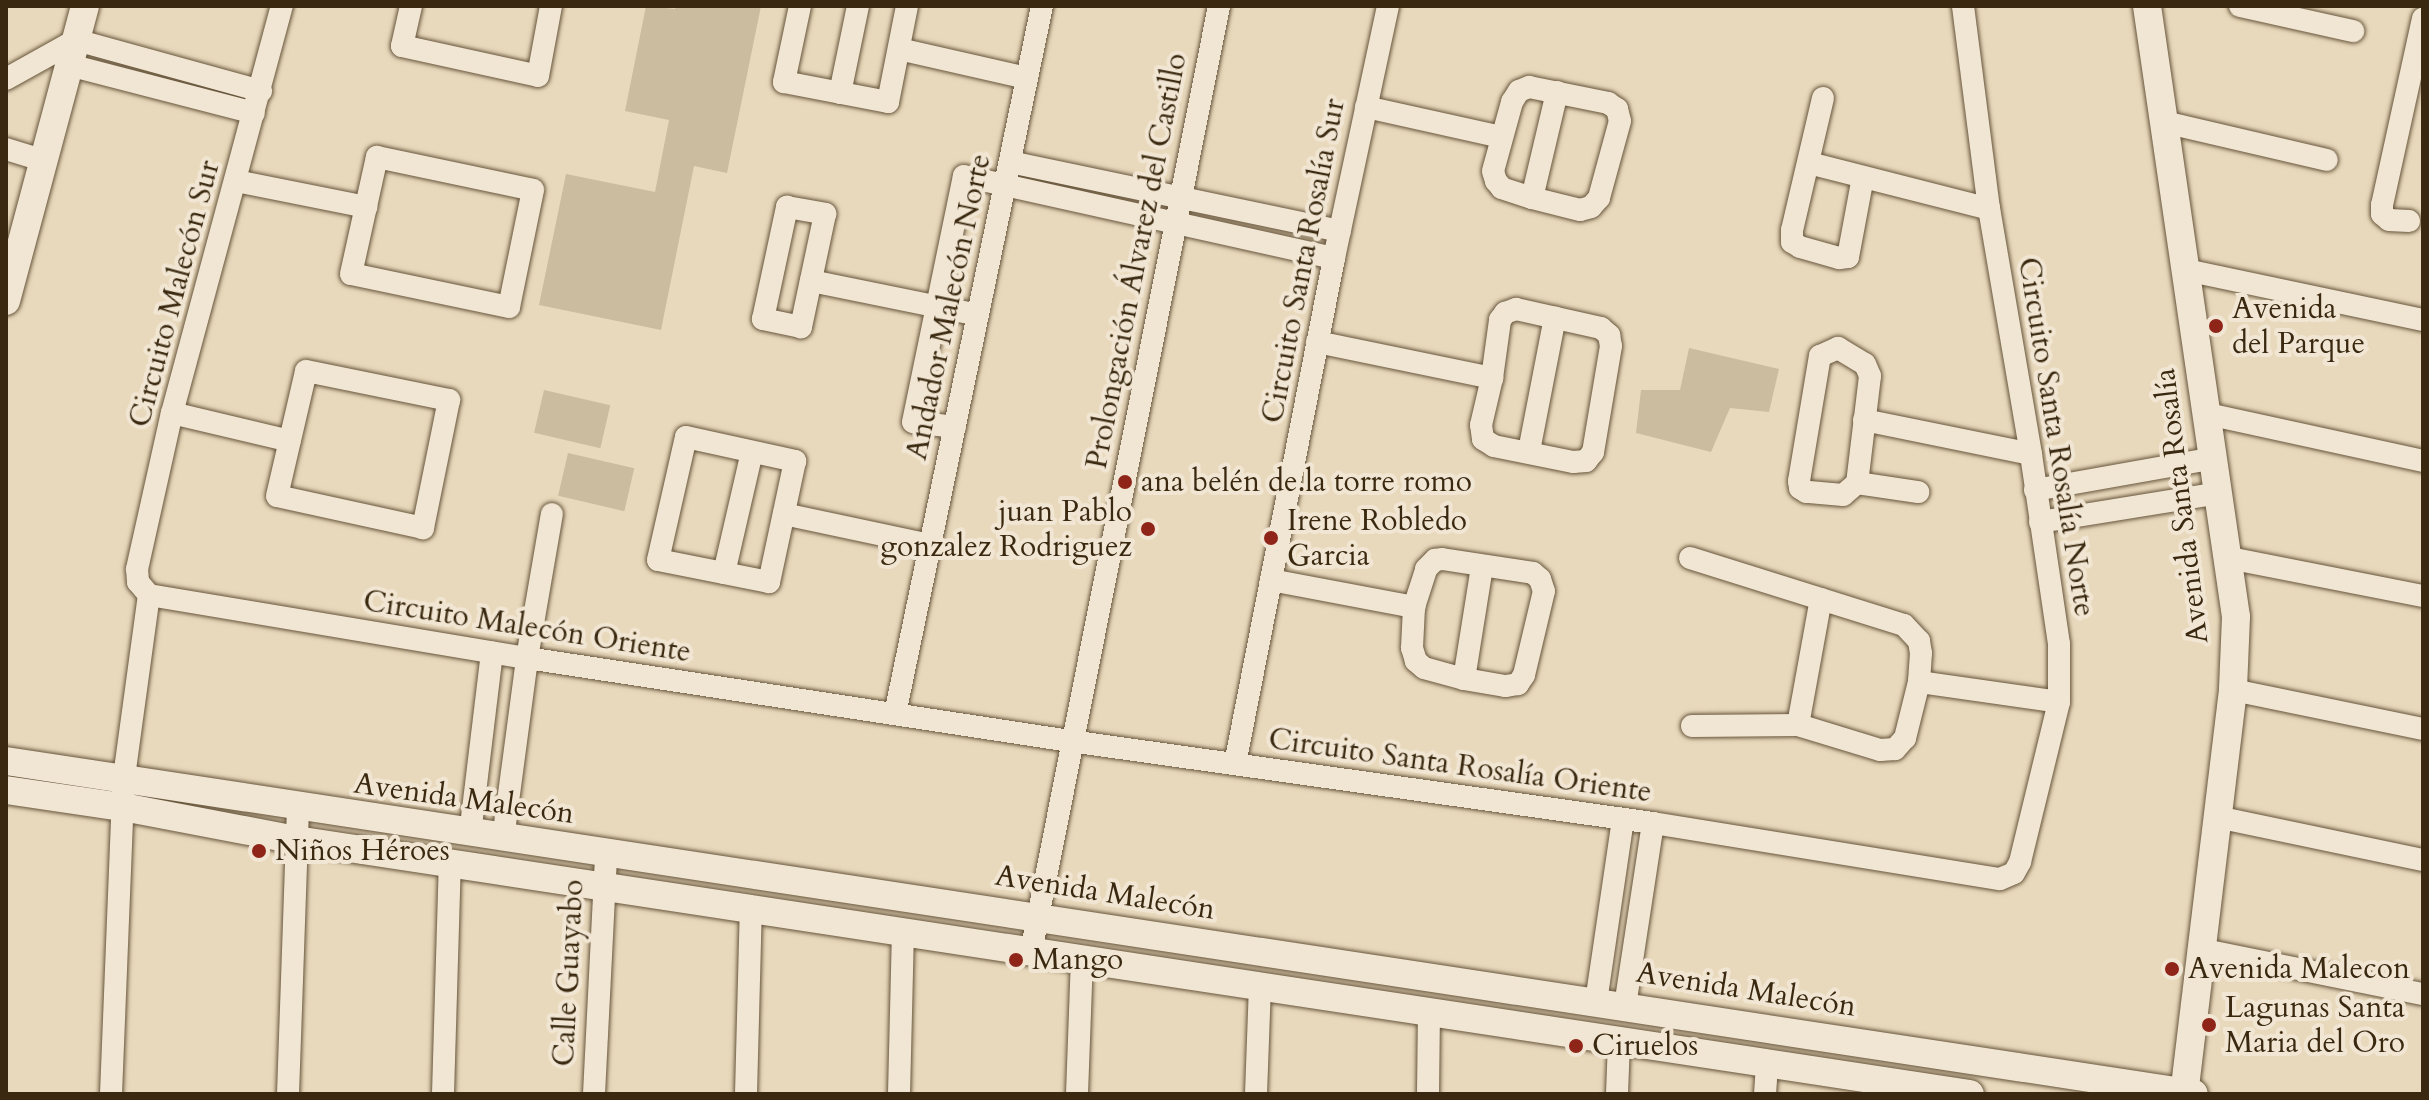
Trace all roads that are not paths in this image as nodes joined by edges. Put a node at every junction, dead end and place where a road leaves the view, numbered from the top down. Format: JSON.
{"nodes":[{"id":1,"x":85,"y":6,"type":"edge"},
{"id":2,"x":282,"y":6,"type":"edge"},
{"id":3,"x":411,"y":6,"type":"edge"},
{"id":4,"x":551,"y":6,"type":"edge"},
{"id":5,"x":800,"y":6,"type":"edge"},
{"id":6,"x":858,"y":6,"type":"edge"},
{"id":7,"x":907,"y":6,"type":"edge"},
{"id":8,"x":1042,"y":6,"type":"edge"},
{"id":9,"x":1219,"y":6,"type":"edge"},
{"id":10,"x":1388,"y":6,"type":"edge"},
{"id":11,"x":1963,"y":6,"type":"edge"},
{"id":12,"x":2147,"y":6,"type":"edge"},
{"id":13,"x":2240,"y":6,"type":"edge"},
{"id":14,"x":2423,"y":18,"type":"edge"},
{"id":15,"x":2353,"y":31,"type":"dead end"},
{"id":16,"x":899,"y":49,"type":"junction"},
{"id":17,"x":72,"y":53,"type":"junction"},
{"id":18,"x":1027,"y":78,"type":"junction"},
{"id":19,"x":6,"y":79,"type":"edge"},
{"id":20,"x":261,"y":91,"type":"junction"},
{"id":21,"x":1557,"y":92,"type":"junction"},
{"id":22,"x":840,"y":93,"type":"junction"},
{"id":23,"x":1823,"y":98,"type":"dead end"},
{"id":24,"x":1366,"y":107,"type":"junction"},
{"id":25,"x":254,"y":113,"type":"junction"},
{"id":26,"x":2164,"y":122,"type":"junction"},
{"id":27,"x":1501,"y":137,"type":"junction"},
{"id":28,"x":6,"y":149,"type":"edge"},
{"id":29,"x":43,"y":160,"type":"junction"},
{"id":30,"x":2327,"y":160,"type":"dead end"},
{"id":31,"x":1010,"y":162,"type":"junction"},
{"id":32,"x":1809,"y":163,"type":"junction"},
{"id":33,"x":1863,"y":177,"type":"junction"},
{"id":34,"x":236,"y":181,"type":"junction"},
{"id":35,"x":1004,"y":187,"type":"junction"},
{"id":36,"x":1180,"y":197,"type":"junction"},
{"id":37,"x":1532,"y":198,"type":"junction"},
{"id":38,"x":366,"y":207,"type":"junction"},
{"id":39,"x":1989,"y":209,"type":"junction"},
{"id":40,"x":2409,"y":221,"type":"dead end"},
{"id":41,"x":1175,"y":223,"type":"junction"},
{"id":42,"x":1340,"y":231,"type":"junction"},
{"id":43,"x":1334,"y":258,"type":"junction"},
{"id":44,"x":2186,"y":270,"type":"junction"},
{"id":45,"x":811,"y":281,"type":"junction"},
{"id":46,"x":6,"y":301,"type":"edge"},
{"id":47,"x":936,"y":307,"type":"junction"},
{"id":48,"x":978,"y":315,"type":"junction"},
{"id":49,"x":1555,"y":317,"type":"junction"},
{"id":50,"x":2423,"y":320,"type":"edge"},
{"id":51,"x":1317,"y":342,"type":"junction"},
{"id":52,"x":1492,"y":378,"type":"junction"},
{"id":53,"x":172,"y":413,"type":"junction"},
{"id":54,"x":2208,"y":414,"type":"junction"},
{"id":55,"x":1864,"y":420,"type":"junction"},
{"id":56,"x":955,"y":427,"type":"junction"},
{"id":57,"x":290,"y":441,"type":"junction"},
{"id":58,"x":1529,"y":451,"type":"junction"},
{"id":59,"x":752,"y":452,"type":"junction"},
{"id":60,"x":2031,"y":454,"type":"junction"},
{"id":61,"x":2214,"y":458,"type":"junction"},
{"id":62,"x":2423,"y":461,"type":"edge"},
{"id":63,"x":1857,"y":483,"type":"junction"},
{"id":64,"x":2035,"y":490,"type":"junction"},
{"id":65,"x":1918,"y":492,"type":"dead end"},
{"id":66,"x":2219,"y":493,"type":"junction"},
{"id":67,"x":552,"y":514,"type":"dead end"},
{"id":68,"x":784,"y":514,"type":"junction"},
{"id":69,"x":2040,"y":522,"type":"junction"},
{"id":70,"x":930,"y":545,"type":"junction"},
{"id":71,"x":1690,"y":558,"type":"dead end"},
{"id":72,"x":2229,"y":558,"type":"junction"},
{"id":73,"x":1482,"y":566,"type":"junction"},
{"id":74,"x":724,"y":573,"type":"junction"},
{"id":75,"x":1271,"y":580,"type":"junction"},
{"id":76,"x":149,"y":595,"type":"junction"},
{"id":77,"x":2423,"y":596,"type":"edge"},
{"id":78,"x":1821,"y":599,"type":"junction"},
{"id":79,"x":1414,"y":607,"type":"junction"},
{"id":80,"x":492,"y":652,"type":"junction"},
{"id":81,"x":527,"y":658,"type":"junction"},
{"id":82,"x":1464,"y":679,"type":"junction"},
{"id":83,"x":1919,"y":682,"type":"junction"},
{"id":84,"x":2233,"y":690,"type":"junction"},
{"id":85,"x":2059,"y":702,"type":"junction"},
{"id":86,"x":895,"y":714,"type":"junction"},
{"id":87,"x":1798,"y":725,"type":"junction"},
{"id":88,"x":1692,"y":726,"type":"dead end"},
{"id":89,"x":2423,"y":729,"type":"edge"},
{"id":90,"x":1070,"y":741,"type":"junction"},
{"id":91,"x":6,"y":761,"type":"edge"},
{"id":92,"x":1235,"y":764,"type":"junction"},
{"id":93,"x":124,"y":777,"type":"junction"},
{"id":94,"x":6,"y":790,"type":"edge"},
{"id":95,"x":123,"y":807,"type":"junction"},
{"id":96,"x":298,"y":808,"type":"junction"},
{"id":97,"x":2217,"y":817,"type":"junction"},
{"id":98,"x":1623,"y":819,"type":"junction"},
{"id":99,"x":1653,"y":823,"type":"junction"},
{"id":100,"x":470,"y":834,"type":"junction"},
{"id":101,"x":503,"y":839,"type":"junction"},
{"id":102,"x":296,"y":840,"type":"junction"},
{"id":103,"x":606,"y":854,"type":"junction"},
{"id":104,"x":2423,"y":860,"type":"edge"},
{"id":105,"x":450,"y":863,"type":"junction"},
{"id":106,"x":2014,"y":873,"type":"joint"},
{"id":107,"x":602,"y":887,"type":"junction"},
{"id":108,"x":751,"y":909,"type":"junction"},
{"id":109,"x":1037,"y":917,"type":"junction"},
{"id":110,"x":903,"y":932,"type":"junction"},
{"id":111,"x":2199,"y":949,"type":"junction"},
{"id":112,"x":1031,"y":952,"type":"junction"},
{"id":113,"x":1082,"y":959,"type":"junction"},
{"id":114,"x":1260,"y":986,"type":"junction"},
{"id":115,"x":2423,"y":994,"type":"edge"},
{"id":116,"x":1596,"y":1002,"type":"junction"},
{"id":117,"x":1625,"y":1006,"type":"junction"},
{"id":118,"x":1429,"y":1012,"type":"junction"},
{"id":119,"x":1619,"y":1041,"type":"junction"},
{"id":120,"x":1767,"y":1063,"type":"junction"},
{"id":121,"x":1928,"y":1091,"type":"edge"},
{"id":122,"x":2187,"y":1093,"type":"edge"},
{"id":123,"x":111,"y":1094,"type":"edge"},
{"id":124,"x":288,"y":1094,"type":"edge"},
{"id":125,"x":443,"y":1094,"type":"edge"},
{"id":126,"x":594,"y":1094,"type":"edge"},
{"id":127,"x":746,"y":1094,"type":"edge"},
{"id":128,"x":899,"y":1094,"type":"edge"},
{"id":129,"x":1077,"y":1094,"type":"edge"},
{"id":130,"x":1256,"y":1094,"type":"edge"},
{"id":131,"x":1428,"y":1094,"type":"edge"},
{"id":132,"x":1617,"y":1094,"type":"edge"},
{"id":133,"x":1765,"y":1094,"type":"edge"},
{"id":134,"x":1970,"y":1094,"type":"edge"}],
"edges":[{"from":1,"to":17,"type":"street"},
{"from":2,"to":20,"type":"street","name":"Circuito Malecón Sur"},
{"from":3,"to":4,"type":"street"},
{"from":5,"to":22,"type":"street"},
{"from":6,"to":22,"type":"street"},
{"from":7,"to":16,"type":"street"},
{"from":8,"to":18,"type":"street","name":"Andador Malecón Norte"},
{"from":9,"to":36,"type":"street","name":"Prolongación Álvarez del Castillo"},
{"from":10,"to":24,"type":"street","name":"Circuito Santa Rosalía Sur"},
{"from":11,"to":39,"type":"street","name":"Circuito Santa Rosalía Norte"},
{"from":12,"to":26,"type":"street","name":"Avenida Santa Rosalía"},
{"from":13,"to":15,"type":"street"},
{"from":14,"to":40,"type":"street"},
{"from":16,"to":18,"type":"street"},
{"from":16,"to":22,"type":"street"},
{"from":17,"to":19,"type":"street"},
{"from":17,"to":20,"type":"street"},
{"from":17,"to":25,"type":"street"},
{"from":17,"to":29,"type":"street"},
{"from":18,"to":31,"type":"street","name":"Andador Malecón Norte"},
{"from":20,"to":25,"type":"street","name":"Circuito Malecón Sur"},
{"from":21,"to":27,"type":"street"},
{"from":21,"to":37,"type":"street"},
{"from":21,"to":37,"type":"street"},
{"from":23,"to":32,"type":"street"},
{"from":24,"to":27,"type":"street"},
{"from":24,"to":42,"type":"street","name":"Circuito Santa Rosalía Sur"},
{"from":25,"to":34,"type":"street","name":"Circuito Malecón Sur"},
{"from":26,"to":30,"type":"street"},
{"from":26,"to":44,"type":"street","name":"Avenida Santa Rosalía"},
{"from":27,"to":37,"type":"street"},
{"from":28,"to":29,"type":"street"},
{"from":29,"to":46,"type":"street"},
{"from":31,"to":35,"type":"street","name":"Andador Malecón Norte"},
{"from":31,"to":36,"type":"street"},
{"from":32,"to":33,"type":"street"},
{"from":32,"to":33,"type":"street"},
{"from":33,"to":39,"type":"street"},
{"from":34,"to":38,"type":"street"},
{"from":34,"to":53,"type":"street","name":"Circuito Malecón Sur"},
{"from":35,"to":41,"type":"street"},
{"from":35,"to":47,"type":"street"},
{"from":35,"to":48,"type":"street","name":"Andador Malecón Norte"},
{"from":36,"to":41,"type":"street","name":"Prolongación Álvarez del Castillo"},
{"from":36,"to":42,"type":"street"},
{"from":38,"to":38,"type":"street"},
{"from":39,"to":60,"type":"street","name":"Circuito Santa Rosalía Norte"},
{"from":41,"to":43,"type":"street"},
{"from":41,"to":90,"type":"street","name":"Prolongación Álvarez del Castillo"},
{"from":42,"to":43,"type":"street","name":"Circuito Santa Rosalía Sur"},
{"from":43,"to":51,"type":"street","name":"Circuito Santa Rosalía Sur"},
{"from":44,"to":50,"type":"street"},
{"from":44,"to":54,"type":"street","name":"Avenida Santa Rosalía"},
{"from":45,"to":45,"type":"street"},
{"from":45,"to":47,"type":"street"},
{"from":47,"to":48,"type":"street"},
{"from":47,"to":56,"type":"street"},
{"from":48,"to":56,"type":"street","name":"Andador Malecón Norte"},
{"from":49,"to":52,"type":"street"},
{"from":49,"to":58,"type":"street"},
{"from":49,"to":58,"type":"street"},
{"from":51,"to":52,"type":"street"},
{"from":51,"to":75,"type":"street","name":"Circuito Santa Rosalía Sur"},
{"from":52,"to":58,"type":"street"},
{"from":53,"to":57,"type":"street"},
{"from":53,"to":76,"type":"street","name":"Circuito Malecón Sur"},
{"from":54,"to":61,"type":"street","name":"Avenida Santa Rosalía"},
{"from":54,"to":62,"type":"street"},
{"from":55,"to":60,"type":"street"},
{"from":55,"to":63,"type":"street"},
{"from":55,"to":63,"type":"street"},
{"from":56,"to":70,"type":"street","name":"Andador Malecón Norte"},
{"from":57,"to":57,"type":"street"},
{"from":59,"to":68,"type":"street"},
{"from":59,"to":74,"type":"street"},
{"from":59,"to":74,"type":"street"},
{"from":60,"to":64,"type":"street","name":"Circuito Santa Rosalía Norte"},
{"from":61,"to":64,"type":"street"},
{"from":61,"to":66,"type":"street","name":"Avenida Santa Rosalía"},
{"from":63,"to":65,"type":"street"},
{"from":64,"to":69,"type":"street","name":"Circuito Santa Rosalía Norte"},
{"from":66,"to":69,"type":"street"},
{"from":66,"to":72,"type":"street","name":"Avenida Santa Rosalía"},
{"from":67,"to":81,"type":"street"},
{"from":68,"to":70,"type":"street"},
{"from":68,"to":74,"type":"street"},
{"from":69,"to":85,"type":"street","name":"Circuito Santa Rosalía Norte"},
{"from":70,"to":86,"type":"street","name":"Andador Malecón Norte"},
{"from":71,"to":78,"type":"street"},
{"from":72,"to":77,"type":"street"},
{"from":72,"to":84,"type":"street","name":"Avenida Santa Rosalía"},
{"from":73,"to":79,"type":"street"},
{"from":73,"to":82,"type":"street"},
{"from":73,"to":82,"type":"street"},
{"from":75,"to":79,"type":"street"},
{"from":75,"to":92,"type":"street","name":"Circuito Santa Rosalía Sur"},
{"from":76,"to":80,"type":"street","name":"Circuito Malecón Oriente"},
{"from":76,"to":93,"type":"street"},
{"from":78,"to":83,"type":"street"},
{"from":78,"to":87,"type":"street"},
{"from":79,"to":82,"type":"street"},
{"from":80,"to":81,"type":"street","name":"Circuito Malecón Oriente"},
{"from":80,"to":100,"type":"street"},
{"from":81,"to":86,"type":"street","name":"Circuito Malecón Oriente"},
{"from":81,"to":101,"type":"street"},
{"from":83,"to":85,"type":"street"},
{"from":83,"to":87,"type":"street"},
{"from":84,"to":89,"type":"street"},
{"from":84,"to":97,"type":"street","name":"Avenida Santa Rosalía"},
{"from":85,"to":106,"type":"street","name":"Circuito Santa Rosalía Norte"},
{"from":86,"to":90,"type":"street","name":"Circuito Santa Rosalía Oriente"},
{"from":87,"to":88,"type":"street"},
{"from":90,"to":92,"type":"street","name":"Circuito Santa Rosalía Oriente"},
{"from":90,"to":109,"type":"street","name":"Prolongación Álvarez del Castillo"},
{"from":91,"to":93,"type":"street","name":"Avenida Malecón"},
{"from":92,"to":98,"type":"street","name":"Circuito Santa Rosalía Oriente"},
{"from":93,"to":95,"type":"street"},
{"from":93,"to":96,"type":"street","name":"Avenida Malecón"},
{"from":94,"to":95,"type":"street"},
{"from":95,"to":102,"type":"street"},
{"from":95,"to":123,"type":"street"},
{"from":96,"to":100,"type":"street","name":"Avenida Malecón"},
{"from":96,"to":102,"type":"street"},
{"from":97,"to":104,"type":"street"},
{"from":97,"to":111,"type":"street","name":"Avenida Santa Rosalía"},
{"from":98,"to":99,"type":"street","name":"Circuito Santa Rosalía Oriente"},
{"from":98,"to":116,"type":"street"},
{"from":99,"to":106,"type":"street","name":"Circuito Santa Rosalía Oriente"},
{"from":99,"to":117,"type":"street"},
{"from":100,"to":101,"type":"street","name":"Avenida Malecón"},
{"from":101,"to":103,"type":"street","name":"Avenida Malecón"},
{"from":102,"to":105,"type":"street"},
{"from":102,"to":124,"type":"street"},
{"from":103,"to":107,"type":"street","name":"Calle Guayabo"},
{"from":103,"to":109,"type":"street","name":"Avenida Malecón"},
{"from":105,"to":107,"type":"street"},
{"from":105,"to":125,"type":"street"},
{"from":107,"to":108,"type":"street"},
{"from":107,"to":126,"type":"street","name":"Calle Guayabo"},
{"from":108,"to":110,"type":"street"},
{"from":108,"to":127,"type":"street"},
{"from":109,"to":112,"type":"street","name":"Prolongación Álvarez del Castillo"},
{"from":109,"to":116,"type":"street","name":"Avenida Malecón"},
{"from":110,"to":112,"type":"street"},
{"from":110,"to":128,"type":"street"},
{"from":111,"to":115,"type":"street"},
{"from":111,"to":122,"type":"street","name":"Avenida Santa Rosalía"},
{"from":112,"to":113,"type":"street"},
{"from":113,"to":114,"type":"street"},
{"from":113,"to":129,"type":"street"},
{"from":114,"to":118,"type":"street"},
{"from":114,"to":130,"type":"street"},
{"from":116,"to":117,"type":"street","name":"Avenida Malecón"},
{"from":117,"to":122,"type":"street","name":"Avenida Malecón"},
{"from":118,"to":119,"type":"street"},
{"from":118,"to":131,"type":"street"},
{"from":119,"to":120,"type":"street"},
{"from":119,"to":132,"type":"street"},
{"from":120,"to":121,"type":"street"},
{"from":120,"to":133,"type":"street"},
{"from":121,"to":134,"type":"street"}]}
